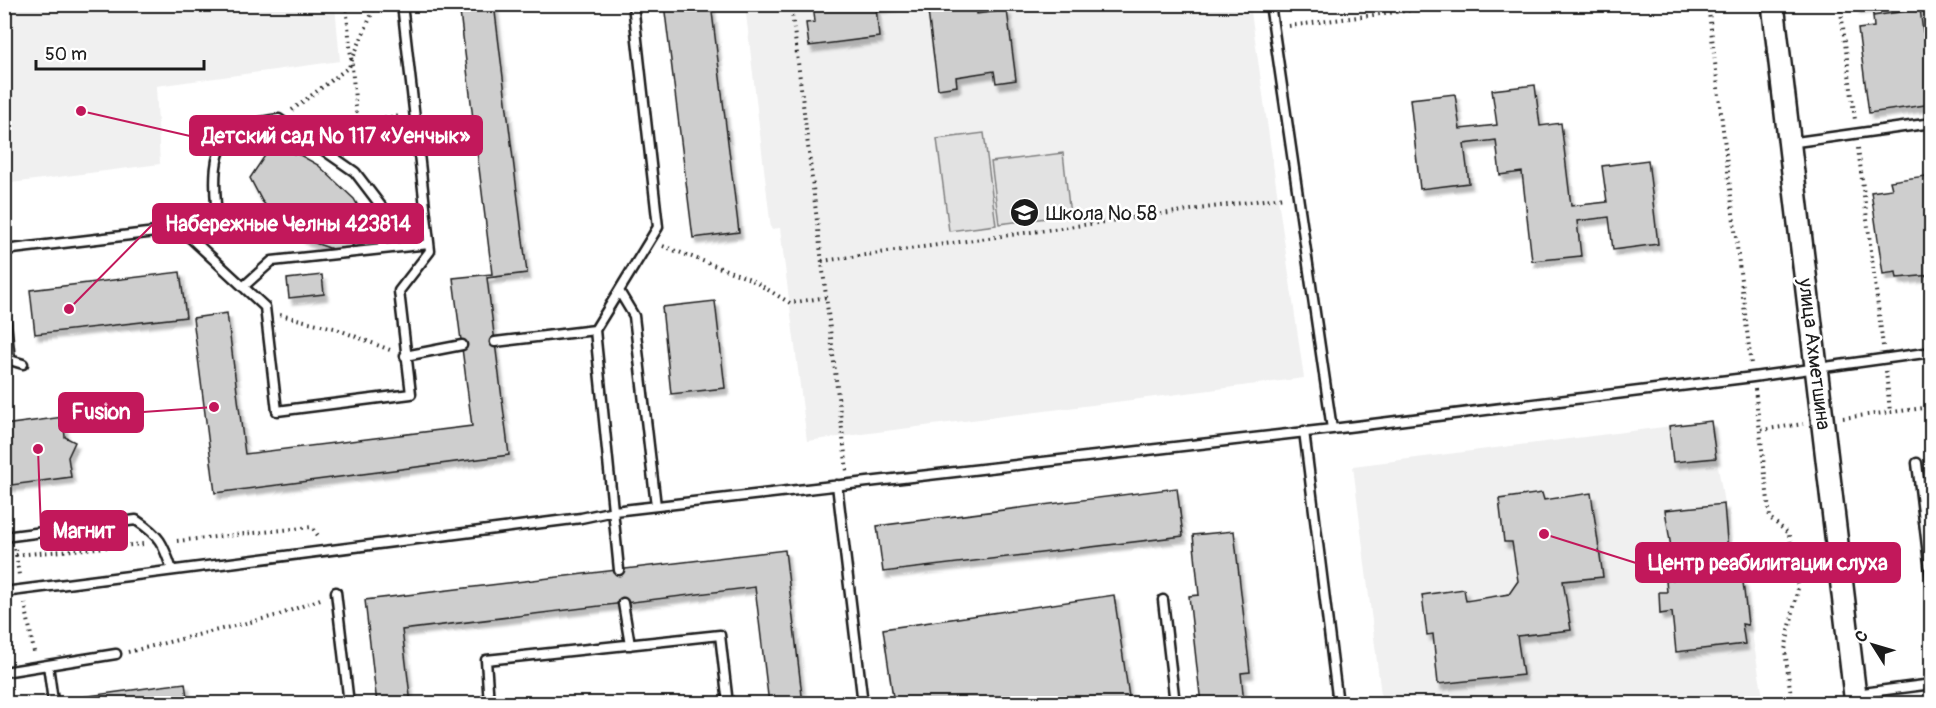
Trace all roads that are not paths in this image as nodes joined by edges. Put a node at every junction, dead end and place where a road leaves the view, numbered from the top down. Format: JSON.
{"nodes":[{"id":1,"x":402,"y":4,"type":"edge"},
{"id":2,"x":633,"y":4,"type":"edge"},
{"id":3,"x":1270,"y":4,"type":"edge"},
{"id":4,"x":1773,"y":4,"type":"edge"},
{"id":5,"x":1932,"y":123,"type":"edge"},
{"id":6,"x":1789,"y":143,"type":"junction"},
{"id":7,"x":190,"y":238,"type":"junction"},
{"id":8,"x":429,"y":244,"type":"junction"},
{"id":9,"x":382,"y":249,"type":"junction"},
{"id":10,"x":4,"y":250,"type":"edge"},
{"id":11,"x":243,"y":286,"type":"junction"},
{"id":12,"x":619,"y":291,"type":"junction"},
{"id":13,"x":4,"y":304,"type":"edge"},
{"id":14,"x":595,"y":330,"type":"junction"},
{"id":15,"x":495,"y":342,"type":"dead end"},
{"id":16,"x":462,"y":345,"type":"dead end"},
{"id":17,"x":1932,"y":352,"type":"edge"},
{"id":18,"x":405,"y":356,"type":"junction"},
{"id":19,"x":22,"y":364,"type":"dead end"},
{"id":20,"x":1816,"y":366,"type":"junction"},
{"id":21,"x":1332,"y":429,"type":"junction"},
{"id":22,"x":1304,"y":431,"type":"junction"},
{"id":23,"x":1917,"y":463,"type":"dead end"},
{"id":24,"x":837,"y":484,"type":"junction"},
{"id":25,"x":656,"y":506,"type":"junction"},
{"id":26,"x":614,"y":511,"type":"junction"},
{"id":27,"x":4,"y":537,"type":"edge"},
{"id":28,"x":172,"y":570,"type":"junction"},
{"id":29,"x":619,"y":570,"type":"dead end"},
{"id":30,"x":1932,"y":588,"type":"edge"},
{"id":31,"x":4,"y":592,"type":"edge"},
{"id":32,"x":336,"y":592,"type":"road end"},
{"id":33,"x":1163,"y":600,"type":"dead end"},
{"id":34,"x":623,"y":603,"type":"dead end"},
{"id":35,"x":630,"y":645,"type":"junction"},
{"id":36,"x":116,"y":654,"type":"road end"},
{"id":37,"x":48,"y":664,"type":"junction"},
{"id":38,"x":4,"y":672,"type":"edge"},
{"id":39,"x":1932,"y":684,"type":"edge"},
{"id":40,"x":1855,"y":699,"type":"edge"},
{"id":41,"x":53,"y":701,"type":"dead end"},
{"id":42,"x":349,"y":704,"type":"edge"},
{"id":43,"x":489,"y":704,"type":"edge"},
{"id":44,"x":728,"y":704,"type":"edge"},
{"id":45,"x":863,"y":704,"type":"edge"},
{"id":46,"x":1174,"y":704,"type":"edge"},
{"id":47,"x":1338,"y":704,"type":"edge"}],
"edges":[{"from":1,"to":8,"type":"lane"},
{"from":2,"to":12,"type":"lane"},
{"from":3,"to":21,"type":"lane"},
{"from":4,"to":6,"type":"street","name":"улица Ахметшина"},
{"from":5,"to":6,"type":"lane"},
{"from":6,"to":20,"type":"street","name":"улица Ахметшина"},
{"from":7,"to":9,"type":"lane"},
{"from":7,"to":10,"type":"lane"},
{"from":7,"to":11,"type":"lane"},
{"from":8,"to":9,"type":"lane"},
{"from":8,"to":18,"type":"lane"},
{"from":9,"to":11,"type":"lane"},
{"from":11,"to":18,"type":"lane"},
{"from":12,"to":14,"type":"lane"},
{"from":12,"to":25,"type":"lane"},
{"from":13,"to":19,"type":"lane"},
{"from":14,"to":15,"type":"lane"},
{"from":14,"to":26,"type":"lane"},
{"from":16,"to":18,"type":"lane"},
{"from":17,"to":20,"type":"lane"},
{"from":20,"to":21,"type":"lane"},
{"from":20,"to":40,"type":"street","name":"улица Ахметшина"},
{"from":21,"to":22,"type":"lane"},
{"from":22,"to":24,"type":"lane"},
{"from":22,"to":47,"type":"lane"},
{"from":23,"to":30,"type":"lane"},
{"from":24,"to":25,"type":"lane"},
{"from":24,"to":45,"type":"lane"},
{"from":25,"to":26,"type":"lane"},
{"from":26,"to":28,"type":"lane"},
{"from":26,"to":29,"type":"lane"},
{"from":27,"to":28,"type":"lane"},
{"from":28,"to":31,"type":"lane"},
{"from":32,"to":42,"type":"lane"},
{"from":33,"to":46,"type":"lane"},
{"from":34,"to":35,"type":"lane"},
{"from":35,"to":43,"type":"lane"},
{"from":35,"to":44,"type":"lane"},
{"from":36,"to":37,"type":"lane"},
{"from":37,"to":38,"type":"lane"},
{"from":37,"to":41,"type":"lane"},
{"from":39,"to":40,"type":"lane"}]}
